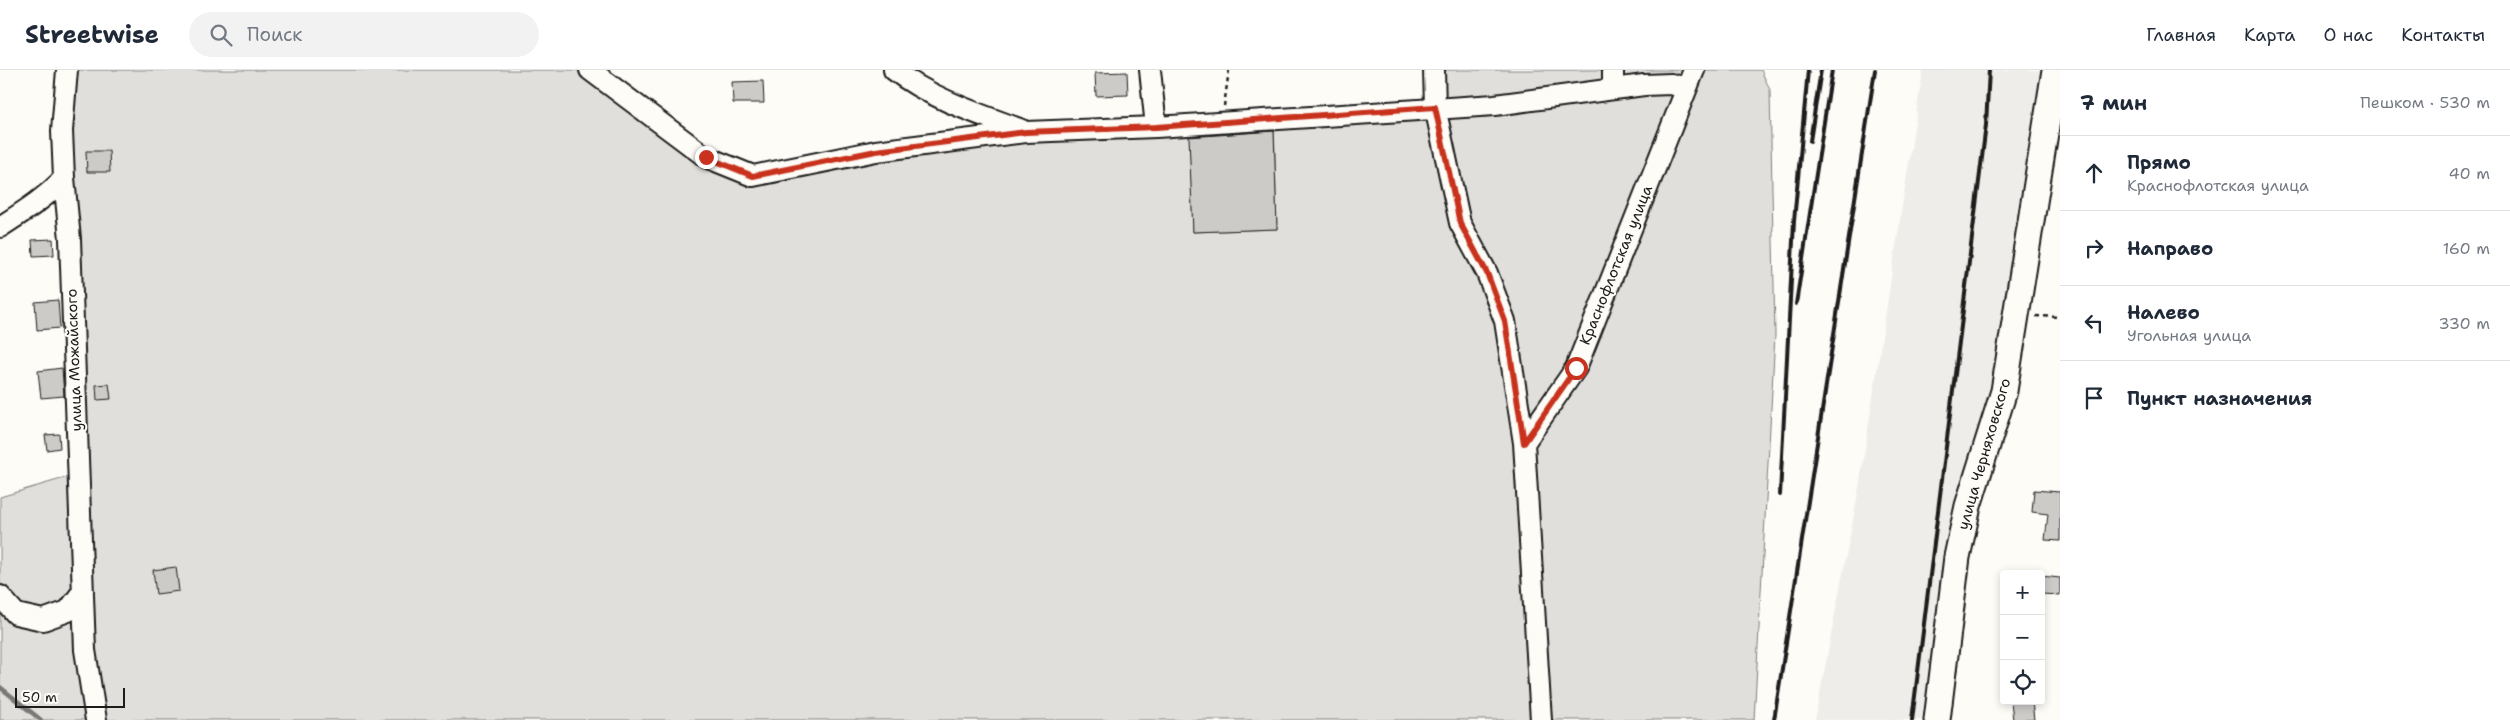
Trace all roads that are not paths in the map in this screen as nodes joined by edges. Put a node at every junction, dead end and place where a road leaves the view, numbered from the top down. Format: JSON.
{"nodes":[{"id":1,"x":67,"y":70,"type":"edge"},
{"id":2,"x":590,"y":70,"type":"edge"},
{"id":3,"x":894,"y":70,"type":"edge"},
{"id":4,"x":1150,"y":70,"type":"edge"},
{"id":5,"x":1434,"y":70,"type":"edge"},
{"id":6,"x":2055,"y":70,"type":"edge"},
{"id":7,"x":1613,"y":79,"type":"edge"},
{"id":8,"x":1690,"y":79,"type":"edge"},
{"id":9,"x":1435,"y":107,"type":"junction"},
{"id":10,"x":1156,"y":127,"type":"junction"},
{"id":11,"x":1026,"y":132,"type":"junction"},
{"id":12,"x":64,"y":178,"type":"junction"},
{"id":13,"x":0,"y":227,"type":"edge"},
{"id":14,"x":1524,"y":443,"type":"junction"},
{"id":15,"x":83,"y":591,"type":"junction"},
{"id":16,"x":0,"y":596,"type":"edge"},
{"id":17,"x":96,"y":720,"type":"edge"},
{"id":18,"x":1541,"y":720,"type":"edge"},
{"id":19,"x":1937,"y":720,"type":"edge"}],
"edges":[{"from":1,"to":12,"type":"street","name":"улица Можайского"},
{"from":2,"to":11,"type":"street"},
{"from":3,"to":11,"type":"street"},
{"from":4,"to":10,"type":"street"},
{"from":5,"to":9,"type":"street"},
{"from":6,"to":19,"type":"main road","name":"улица Черняховского"},
{"from":7,"to":8,"type":"street"},
{"from":7,"to":9,"type":"street"},
{"from":8,"to":14,"type":"street","name":"Краснофлотская улица"},
{"from":9,"to":10,"type":"street"},
{"from":9,"to":14,"type":"street"},
{"from":10,"to":11,"type":"street"},
{"from":12,"to":13,"type":"street"},
{"from":12,"to":15,"type":"street","name":"улица Можайского"},
{"from":14,"to":18,"type":"street"},
{"from":15,"to":16,"type":"street"},
{"from":15,"to":17,"type":"street","name":"улица Можайского"}]}
